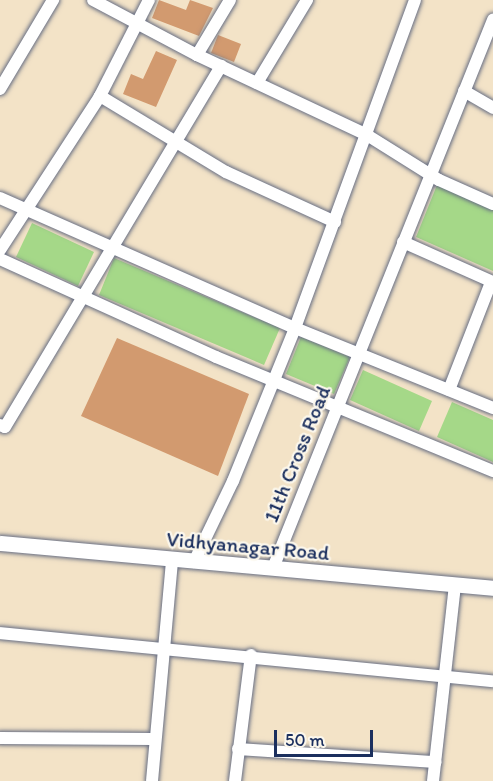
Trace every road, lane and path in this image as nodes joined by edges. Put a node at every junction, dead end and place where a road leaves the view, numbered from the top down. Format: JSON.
{"nodes":[{"id":1,"x":53,"y":0,"type":"edge"},
{"id":2,"x":93,"y":0,"type":"edge"},
{"id":3,"x":150,"y":0,"type":"edge"},
{"id":4,"x":230,"y":0,"type":"edge"},
{"id":5,"x":307,"y":0,"type":"edge"},
{"id":6,"x":415,"y":0,"type":"edge"},
{"id":7,"x":493,"y":20,"type":"edge"},
{"id":8,"x":138,"y":23,"type":"junction"},
{"id":9,"x":197,"y":55,"type":"junction"},
{"id":10,"x":221,"y":66,"type":"junction"},
{"id":11,"x":256,"y":83,"type":"junction"},
{"id":12,"x":0,"y":89,"type":"edge"},
{"id":13,"x":464,"y":91,"type":"junction"},
{"id":14,"x":100,"y":96,"type":"junction"},
{"id":15,"x":493,"y":108,"type":"edge"},
{"id":16,"x":367,"y":135,"type":"junction"},
{"id":17,"x":176,"y":143,"type":"junction"},
{"id":18,"x":431,"y":174,"type":"junction"},
{"id":19,"x":0,"y":198,"type":"edge"},
{"id":20,"x":493,"y":204,"type":"edge"},
{"id":21,"x":24,"y":209,"type":"junction"},
{"id":22,"x":334,"y":222,"type":"junction"},
{"id":23,"x":403,"y":242,"type":"junction"},
{"id":24,"x":111,"y":247,"type":"junction"},
{"id":25,"x":0,"y":250,"type":"edge"},
{"id":26,"x":0,"y":259,"type":"edge"},
{"id":27,"x":492,"y":282,"type":"edge"},
{"id":28,"x":81,"y":296,"type":"junction"},
{"id":29,"x":295,"y":328,"type":"junction"},
{"id":30,"x":358,"y":354,"type":"junction"},
{"id":31,"x":272,"y":380,"type":"junction"},
{"id":32,"x":449,"y":390,"type":"junction"},
{"id":33,"x":337,"y":406,"type":"junction"},
{"id":34,"x":493,"y":408,"type":"edge"},
{"id":35,"x":0,"y":425,"type":"edge"},
{"id":36,"x":493,"y":471,"type":"edge"},
{"id":37,"x":0,"y":543,"type":"edge"},
{"id":38,"x":172,"y":561,"type":"junction"},
{"id":39,"x":194,"y":562,"type":"junction"},
{"id":40,"x":273,"y":568,"type":"junction"},
{"id":41,"x":455,"y":585,"type":"junction"},
{"id":42,"x":493,"y":588,"type":"edge"},
{"id":43,"x":0,"y":633,"type":"edge"},
{"id":44,"x":165,"y":647,"type":"junction"},
{"id":45,"x":251,"y":655,"type":"junction"},
{"id":46,"x":448,"y":676,"type":"junction"},
{"id":47,"x":493,"y":681,"type":"edge"},
{"id":48,"x":0,"y":738,"type":"edge"},
{"id":49,"x":153,"y":739,"type":"junction"},
{"id":50,"x":238,"y":749,"type":"junction"},
{"id":51,"x":436,"y":762,"type":"junction"},
{"id":52,"x":152,"y":781,"type":"edge"},
{"id":53,"x":235,"y":781,"type":"edge"},
{"id":54,"x":434,"y":781,"type":"edge"}],
"edges":[{"from":1,"to":12,"type":"street"},
{"from":2,"to":8,"type":"street"},
{"from":3,"to":8,"type":"street"},
{"from":4,"to":9,"type":"street"},
{"from":5,"to":11,"type":"street"},
{"from":6,"to":16,"type":"street"},
{"from":7,"to":13,"type":"street","name":"11th Cross Road"},
{"from":8,"to":9,"type":"street"},
{"from":8,"to":14,"type":"street"},
{"from":9,"to":10,"type":"street"},
{"from":10,"to":11,"type":"street"},
{"from":10,"to":17,"type":"street"},
{"from":11,"to":16,"type":"street"},
{"from":13,"to":15,"type":"street"},
{"from":13,"to":18,"type":"street","name":"11th Cross Road"},
{"from":14,"to":17,"type":"street"},
{"from":14,"to":21,"type":"street"},
{"from":16,"to":18,"type":"street"},
{"from":16,"to":22,"type":"street"},
{"from":17,"to":22,"type":"street"},
{"from":17,"to":24,"type":"street"},
{"from":18,"to":20,"type":"street"},
{"from":18,"to":23,"type":"street","name":"11th Cross Road"},
{"from":19,"to":21,"type":"street"},
{"from":21,"to":24,"type":"street"},
{"from":21,"to":25,"type":"street"},
{"from":22,"to":29,"type":"street"},
{"from":23,"to":27,"type":"street"},
{"from":23,"to":30,"type":"street","name":"11th Cross Road"},
{"from":24,"to":28,"type":"street"},
{"from":24,"to":29,"type":"street"},
{"from":26,"to":28,"type":"street"},
{"from":27,"to":32,"type":"street"},
{"from":28,"to":31,"type":"street"},
{"from":28,"to":35,"type":"street"},
{"from":29,"to":30,"type":"street"},
{"from":29,"to":31,"type":"street"},
{"from":30,"to":32,"type":"street"},
{"from":30,"to":33,"type":"street","name":"11th Cross Road"},
{"from":31,"to":33,"type":"street"},
{"from":31,"to":39,"type":"street"},
{"from":32,"to":34,"type":"street"},
{"from":33,"to":36,"type":"street"},
{"from":33,"to":40,"type":"street","name":"11th Cross Road"},
{"from":37,"to":38,"type":"street","name":"Vidhyanagar Road"},
{"from":38,"to":39,"type":"street","name":"Vidhyanagar Road"},
{"from":38,"to":44,"type":"street"},
{"from":39,"to":40,"type":"street","name":"Vidhyanagar Road"},
{"from":40,"to":41,"type":"street","name":"Vidhyanagar Road"},
{"from":41,"to":42,"type":"street","name":"Vidhyanagar Road"},
{"from":41,"to":46,"type":"street"},
{"from":43,"to":44,"type":"street"},
{"from":44,"to":45,"type":"street"},
{"from":44,"to":49,"type":"street"},
{"from":45,"to":46,"type":"street"},
{"from":45,"to":50,"type":"street"},
{"from":46,"to":47,"type":"street"},
{"from":46,"to":51,"type":"street"},
{"from":48,"to":49,"type":"street"},
{"from":49,"to":52,"type":"street"},
{"from":50,"to":51,"type":"street"},
{"from":50,"to":53,"type":"street"},
{"from":51,"to":54,"type":"street"}]}
